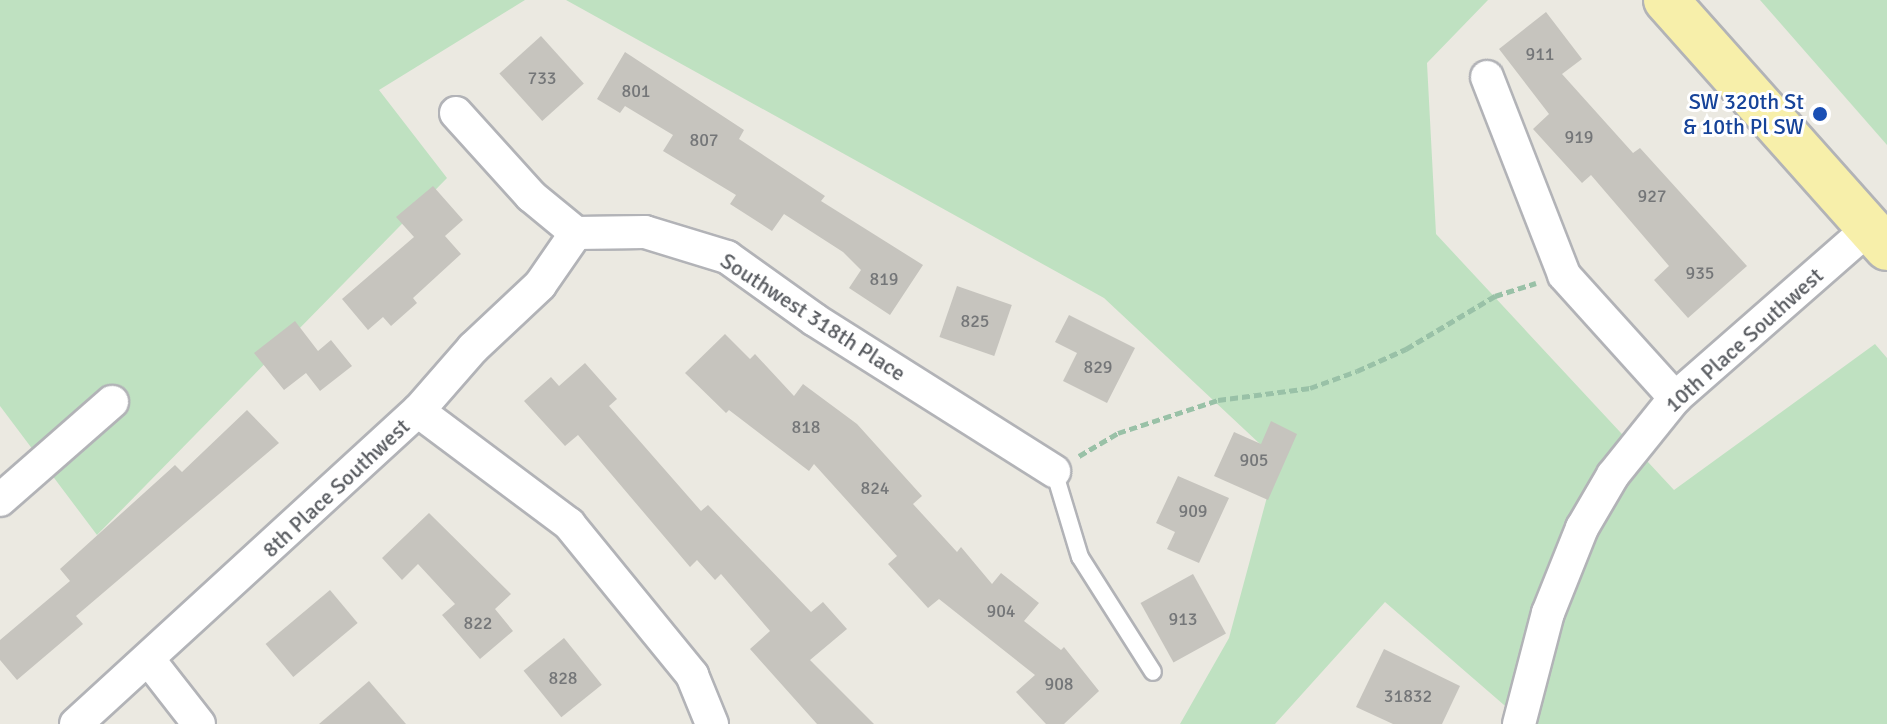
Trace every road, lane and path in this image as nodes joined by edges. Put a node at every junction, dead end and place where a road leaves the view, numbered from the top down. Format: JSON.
{"nodes":[{"id":1,"x":1666,"y":0,"type":"edge"},
{"id":2,"x":1487,"y":77,"type":"dead end"},
{"id":3,"x":456,"y":113,"type":"dead end"},
{"id":4,"x":576,"y":233,"type":"junction"},
{"id":5,"x":1878,"y":238,"type":"edge"},
{"id":6,"x":1564,"y":275,"type":"junction"},
{"id":7,"x":1675,"y":398,"type":"junction"},
{"id":8,"x":112,"y":402,"type":"dead end"},
{"id":9,"x":418,"y":411,"type":"junction"},
{"id":10,"x":1054,"y":471,"type":"junction"},
{"id":11,"x":0,"y":500,"type":"edge"},
{"id":12,"x":149,"y":660,"type":"junction"},
{"id":13,"x":1153,"y":672,"type":"dead end"},
{"id":14,"x":76,"y":724,"type":"edge"},
{"id":15,"x":199,"y":724,"type":"edge"},
{"id":16,"x":712,"y":724,"type":"edge"},
{"id":17,"x":1519,"y":724,"type":"edge"}],
"edges":[{"from":1,"to":5,"type":"main road"},
{"from":2,"to":6,"type":"street"},
{"from":3,"to":4,"type":"street"},
{"from":4,"to":9,"type":"street","name":"8th Place Southwest"},
{"from":4,"to":10,"type":"street","name":"Southwest 318th Place"},
{"from":5,"to":7,"type":"street","name":"10th Place Southwest"},
{"from":6,"to":7,"type":"street"},
{"from":6,"to":10,"type":"path"},
{"from":7,"to":17,"type":"street","name":"10th Place Southwest"},
{"from":8,"to":11,"type":"street"},
{"from":9,"to":12,"type":"street","name":"8th Place Southwest"},
{"from":9,"to":16,"type":"street"},
{"from":10,"to":13,"type":"lane"},
{"from":12,"to":14,"type":"street","name":"8th Place Southwest"},
{"from":12,"to":15,"type":"street"}]}
